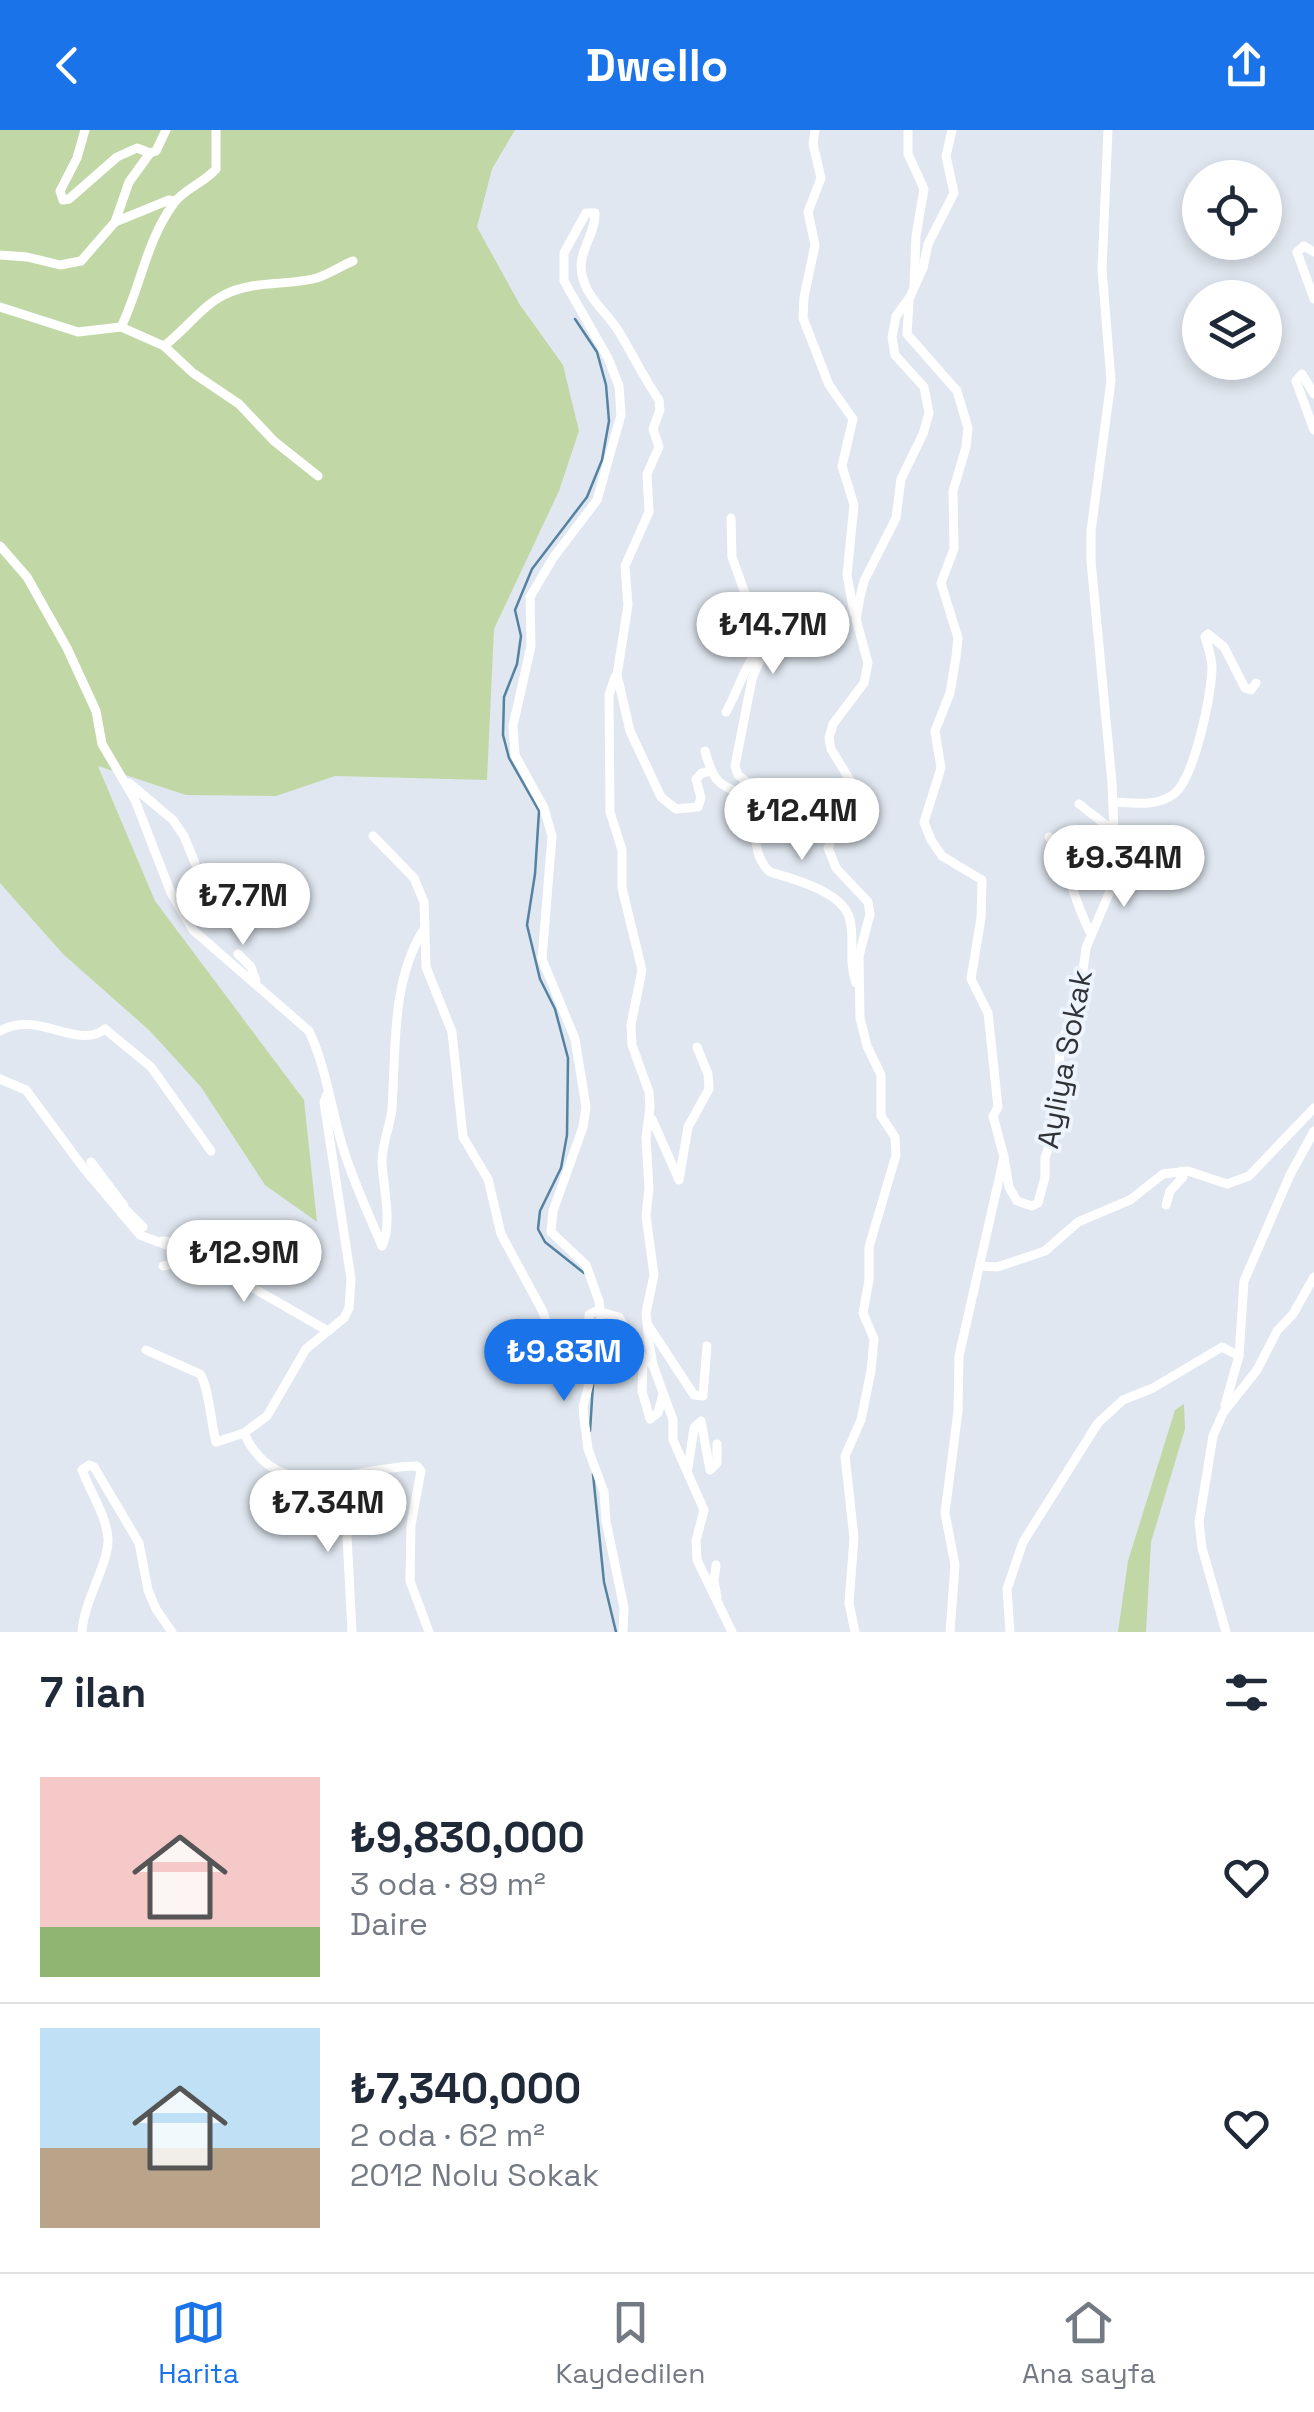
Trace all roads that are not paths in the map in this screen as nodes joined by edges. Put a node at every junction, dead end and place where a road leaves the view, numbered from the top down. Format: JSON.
{"nodes":[{"id":1,"x":85,"y":130,"type":"edge"},
{"id":2,"x":166,"y":130,"type":"edge"},
{"id":3,"x":216,"y":130,"type":"edge"},
{"id":4,"x":816,"y":130,"type":"edge"},
{"id":5,"x":908,"y":130,"type":"edge"},
{"id":6,"x":952,"y":130,"type":"edge"},
{"id":7,"x":1108,"y":130,"type":"edge"},
{"id":8,"x":150,"y":153,"type":"junction"},
{"id":9,"x":176,"y":200,"type":"junction"},
{"id":10,"x":115,"y":222,"type":"junction"},
{"id":11,"x":1314,"y":252,"type":"edge"},
{"id":12,"x":0,"y":256,"type":"edge"},
{"id":13,"x":352,"y":261,"type":"dead end"},
{"id":14,"x":912,"y":292,"type":"junction"},
{"id":15,"x":1314,"y":299,"type":"edge"},
{"id":16,"x":0,"y":306,"type":"edge"},
{"id":17,"x":121,"y":326,"type":"junction"},
{"id":18,"x":164,"y":346,"type":"junction"},
{"id":19,"x":1314,"y":394,"type":"edge"},
{"id":20,"x":1314,"y":430,"type":"edge"},
{"id":21,"x":318,"y":476,"type":"dead end"},
{"id":22,"x":731,"y":518,"type":"dead end"},
{"id":23,"x":0,"y":546,"type":"edge"},
{"id":24,"x":856,"y":619,"type":"junction"},
{"id":25,"x":758,"y":650,"type":"junction"},
{"id":26,"x":616,"y":675,"type":"junction"},
{"id":27,"x":1256,"y":683,"type":"dead end"},
{"id":28,"x":726,"y":712,"type":"dead end"},
{"id":29,"x":705,"y":751,"type":"dead end"},
{"id":30,"x":711,"y":771,"type":"junction"},
{"id":31,"x":124,"y":778,"type":"junction"},
{"id":32,"x":1113,"y":802,"type":"junction"},
{"id":33,"x":1079,"y":804,"type":"dead end"},
{"id":34,"x":754,"y":822,"type":"junction"},
{"id":35,"x":1167,"y":831,"type":"dead end"},
{"id":36,"x":1115,"y":832,"type":"junction"},
{"id":37,"x":372,"y":836,"type":"dead end"},
{"id":38,"x":1048,"y":837,"type":"dead end"},
{"id":39,"x":1116,"y":847,"type":"junction"},
{"id":40,"x":195,"y":862,"type":"dead end"},
{"id":41,"x":424,"y":928,"type":"junction"},
{"id":42,"x":1091,"y":934,"type":"junction"},
{"id":43,"x":238,"y":954,"type":"dead end"},
{"id":44,"x":257,"y":984,"type":"junction"},
{"id":45,"x":858,"y":990,"type":"junction"},
{"id":46,"x":0,"y":1031,"type":"edge"},
{"id":47,"x":697,"y":1047,"type":"dead end"},
{"id":48,"x":0,"y":1079,"type":"edge"},
{"id":49,"x":327,"y":1094,"type":"junction"},
{"id":50,"x":650,"y":1107,"type":"junction"},
{"id":51,"x":1314,"y":1108,"type":"edge"},
{"id":52,"x":1314,"y":1131,"type":"edge"},
{"id":53,"x":210,"y":1151,"type":"dead end"},
{"id":54,"x":1004,"y":1157,"type":"junction"},
{"id":55,"x":91,"y":1162,"type":"dead end"},
{"id":56,"x":1182,"y":1171,"type":"junction"},
{"id":57,"x":1166,"y":1205,"type":"dead end"},
{"id":58,"x":122,"y":1214,"type":"junction"},
{"id":59,"x":143,"y":1227,"type":"dead end"},
{"id":60,"x":149,"y":1240,"type":"junction"},
{"id":61,"x":219,"y":1246,"type":"dead end"},
{"id":62,"x":200,"y":1258,"type":"junction"},
{"id":63,"x":164,"y":1266,"type":"dead end"},
{"id":64,"x":980,"y":1266,"type":"junction"},
{"id":65,"x":1314,"y":1276,"type":"edge"},
{"id":66,"x":647,"y":1322,"type":"junction"},
{"id":67,"x":328,"y":1330,"type":"junction"},
{"id":68,"x":708,"y":1346,"type":"dead end"},
{"id":69,"x":146,"y":1350,"type":"dead end"},
{"id":70,"x":1240,"y":1356,"type":"junction"},
{"id":71,"x":648,"y":1361,"type":"junction"},
{"id":72,"x":664,"y":1392,"type":"junction"},
{"id":73,"x":1223,"y":1413,"type":"junction"},
{"id":74,"x":244,"y":1434,"type":"junction"},
{"id":75,"x":717,"y":1444,"type":"dead end"},
{"id":76,"x":688,"y":1476,"type":"junction"},
{"id":77,"x":344,"y":1477,"type":"junction"},
{"id":78,"x":716,"y":1565,"type":"dead end"},
{"id":79,"x":718,"y":1604,"type":"junction"},
{"id":80,"x":82,"y":1632,"type":"edge"},
{"id":81,"x":172,"y":1632,"type":"edge"},
{"id":82,"x":352,"y":1632,"type":"edge"},
{"id":83,"x":429,"y":1632,"type":"edge"},
{"id":84,"x":623,"y":1632,"type":"edge"},
{"id":85,"x":732,"y":1632,"type":"edge"},
{"id":86,"x":855,"y":1632,"type":"edge"},
{"id":87,"x":950,"y":1632,"type":"edge"},
{"id":88,"x":1010,"y":1632,"type":"edge"},
{"id":89,"x":1226,"y":1632,"type":"edge"}],
"edges":[{"from":1,"to":8,"type":"street"},
{"from":2,"to":8,"type":"street"},
{"from":3,"to":9,"type":"street"},
{"from":4,"to":24,"type":"street"},
{"from":5,"to":14,"type":"street"},
{"from":6,"to":14,"type":"street"},
{"from":7,"to":32,"type":"street","name":"Ayliya Sokak"},
{"from":8,"to":10,"type":"street"},
{"from":9,"to":10,"type":"street"},
{"from":9,"to":17,"type":"street"},
{"from":10,"to":12,"type":"street"},
{"from":11,"to":15,"type":"street"},
{"from":13,"to":18,"type":"street"},
{"from":14,"to":24,"type":"street"},
{"from":14,"to":54,"type":"street"},
{"from":16,"to":17,"type":"street"},
{"from":17,"to":18,"type":"street"},
{"from":18,"to":21,"type":"street"},
{"from":19,"to":20,"type":"street"},
{"from":22,"to":25,"type":"street"},
{"from":23,"to":31,"type":"street"},
{"from":24,"to":45,"type":"street"},
{"from":25,"to":28,"type":"street"},
{"from":25,"to":34,"type":"street"},
{"from":26,"to":30,"type":"street"},
{"from":26,"to":50,"type":"street"},
{"from":26,"to":84,"type":"street"},
{"from":27,"to":32,"type":"street"},
{"from":29,"to":30,"type":"street"},
{"from":30,"to":34,"type":"street"},
{"from":31,"to":40,"type":"street"},
{"from":31,"to":44,"type":"street"},
{"from":32,"to":36,"type":"street","name":"Ayliya Sokak"},
{"from":33,"to":36,"type":"street"},
{"from":34,"to":45,"type":"street"},
{"from":35,"to":39,"type":"street"},
{"from":36,"to":39,"type":"street","name":"Ayliya Sokak"},
{"from":37,"to":41,"type":"street"},
{"from":38,"to":42,"type":"street"},
{"from":39,"to":42,"type":"street","name":"Ayliya Sokak"},
{"from":41,"to":49,"type":"street"},
{"from":41,"to":71,"type":"street"},
{"from":42,"to":54,"type":"street","name":"Ayliya Sokak"},
{"from":43,"to":44,"type":"street"},
{"from":44,"to":49,"type":"street"},
{"from":45,"to":86,"type":"street"},
{"from":46,"to":53,"type":"street"},
{"from":47,"to":50,"type":"street"},
{"from":48,"to":58,"type":"street"},
{"from":49,"to":67,"type":"street"},
{"from":50,"to":66,"type":"street"},
{"from":51,"to":56,"type":"street"},
{"from":52,"to":70,"type":"street"},
{"from":54,"to":64,"type":"street","name":"Ayliya Sokak"},
{"from":55,"to":58,"type":"street"},
{"from":56,"to":57,"type":"street"},
{"from":56,"to":64,"type":"street"},
{"from":58,"to":59,"type":"street"},
{"from":58,"to":60,"type":"street"},
{"from":60,"to":61,"type":"street"},
{"from":60,"to":62,"type":"street"},
{"from":62,"to":63,"type":"street"},
{"from":62,"to":67,"type":"street"},
{"from":64,"to":87,"type":"street","name":"Ayliya Sokak"},
{"from":65,"to":73,"type":"street"},
{"from":66,"to":68,"type":"street"},
{"from":66,"to":71,"type":"street"},
{"from":67,"to":74,"type":"street"},
{"from":69,"to":74,"type":"street"},
{"from":70,"to":73,"type":"street"},
{"from":70,"to":88,"type":"street"},
{"from":71,"to":72,"type":"street"},
{"from":71,"to":72,"type":"street"},
{"from":72,"to":76,"type":"street"},
{"from":73,"to":89,"type":"street"},
{"from":74,"to":77,"type":"street"},
{"from":75,"to":76,"type":"street"},
{"from":76,"to":79,"type":"street"},
{"from":77,"to":82,"type":"street"},
{"from":77,"to":83,"type":"street"},
{"from":78,"to":79,"type":"street"},
{"from":79,"to":85,"type":"street"},
{"from":80,"to":81,"type":"street"}]}
